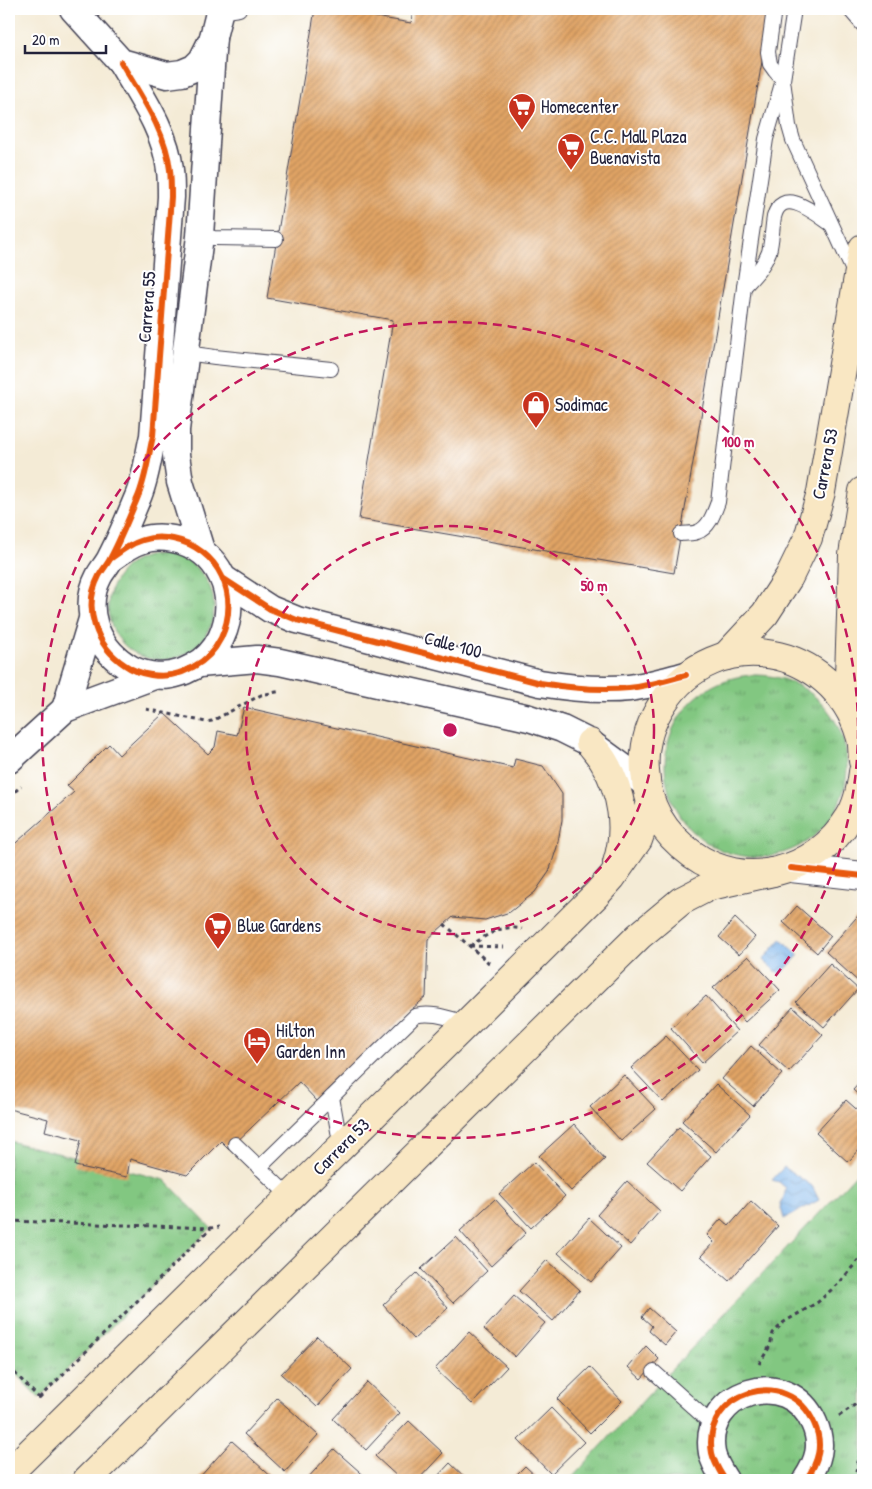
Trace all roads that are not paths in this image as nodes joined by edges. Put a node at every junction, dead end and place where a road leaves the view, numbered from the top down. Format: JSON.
{"nodes":[{"id":1,"x":73,"y":9,"type":"edge"},
{"id":2,"x":774,"y":9,"type":"edge"},
{"id":3,"x":794,"y":9,"type":"edge"},
{"id":4,"x":852,"y":9,"type":"edge"},
{"id":5,"x":226,"y":10,"type":"edge"},
{"id":6,"x":863,"y":25,"type":"edge"},
{"id":7,"x":213,"y":37,"type":"junction"},
{"id":8,"x":121,"y":62,"type":"junction"},
{"id":9,"x":783,"y":80,"type":"junction"},
{"id":10,"x":831,"y":224,"type":"junction"},
{"id":11,"x":200,"y":236,"type":"junction"},
{"id":12,"x":276,"y":239,"type":"dead end"},
{"id":13,"x":863,"y":248,"type":"edge"},
{"id":14,"x":858,"y":282,"type":"junction"},
{"id":15,"x":744,"y":287,"type":"junction"},
{"id":16,"x":186,"y":353,"type":"junction"},
{"id":17,"x":331,"y":369,"type":"dead end"},
{"id":18,"x":863,"y":491,"type":"edge"},
{"id":19,"x":681,"y":534,"type":"dead end"},
{"id":20,"x":201,"y":550,"type":"junction"},
{"id":21,"x":110,"y":559,"type":"junction"},
{"id":22,"x":224,"y":579,"type":"junction"},
{"id":23,"x":92,"y":620,"type":"junction"},
{"id":24,"x":726,"y":656,"type":"junction"},
{"id":25,"x":199,"y":664,"type":"junction"},
{"id":26,"x":686,"y":675,"type":"junction"},
{"id":27,"x":154,"y":676,"type":"junction"},
{"id":28,"x":848,"y":706,"type":"junction"},
{"id":29,"x":65,"y":709,"type":"junction"},
{"id":30,"x":590,"y":743,"type":"junction"},
{"id":31,"x":9,"y":760,"type":"edge"},
{"id":32,"x":863,"y":761,"type":"edge"},
{"id":33,"x":863,"y":772,"type":"edge"},
{"id":34,"x":648,"y":794,"type":"junction"},
{"id":35,"x":782,"y":870,"type":"junction"},
{"id":36,"x":863,"y":876,"type":"edge"},
{"id":37,"x":612,"y":877,"type":"junction"},
{"id":38,"x":467,"y":1023,"type":"junction"},
{"id":39,"x":332,"y":1096,"type":"junction"},
{"id":40,"x":235,"y":1144,"type":"dead end"},
{"id":41,"x":341,"y":1148,"type":"junction"},
{"id":42,"x":259,"y":1168,"type":"junction"},
{"id":43,"x":290,"y":1197,"type":"junction"},
{"id":44,"x":654,"y":1372,"type":"dead end"},
{"id":45,"x":714,"y":1426,"type":"junction"},
{"id":46,"x":9,"y":1473,"type":"edge"},
{"id":47,"x":717,"y":1476,"type":"edge"},
{"id":48,"x":87,"y":1480,"type":"edge"},
{"id":49,"x":806,"y":1480,"type":"edge"}],
"edges":[{"from":1,"to":8,"type":"street","name":"Carrera 55"},
{"from":2,"to":9,"type":"lane"},
{"from":3,"to":9,"type":"lane"},
{"from":4,"to":6,"type":"lane"},
{"from":5,"to":7,"type":"street"},
{"from":7,"to":8,"type":"street"},
{"from":7,"to":11,"type":"street"},
{"from":8,"to":21,"type":"street","name":"Carrera 55"},
{"from":9,"to":10,"type":"lane"},
{"from":9,"to":15,"type":"lane"},
{"from":10,"to":14,"type":"lane"},
{"from":10,"to":15,"type":"lane"},
{"from":11,"to":12,"type":"lane"},
{"from":11,"to":16,"type":"street"},
{"from":13,"to":14,"type":"main road","name":"Carrera 53"},
{"from":14,"to":24,"type":"main road","name":"Carrera 53"},
{"from":15,"to":19,"type":"lane"},
{"from":16,"to":17,"type":"lane"},
{"from":16,"to":20,"type":"street"},
{"from":18,"to":28,"type":"main road"},
{"from":20,"to":21,"type":"street"},
{"from":20,"to":22,"type":"street"},
{"from":21,"to":23,"type":"street"},
{"from":22,"to":25,"type":"street"},
{"from":22,"to":26,"type":"street","name":"Calle 100"},
{"from":23,"to":27,"type":"street"},
{"from":23,"to":29,"type":"street"},
{"from":24,"to":26,"type":"main road"},
{"from":24,"to":28,"type":"main road"},
{"from":25,"to":27,"type":"street"},
{"from":25,"to":30,"type":"street"},
{"from":26,"to":34,"type":"main road"},
{"from":27,"to":29,"type":"street"},
{"from":28,"to":32,"type":"main road"},
{"from":29,"to":31,"type":"street"},
{"from":30,"to":34,"type":"street"},
{"from":30,"to":37,"type":"main road"},
{"from":33,"to":35,"type":"main road"},
{"from":34,"to":35,"type":"main road"},
{"from":34,"to":37,"type":"main road","name":"Carrera 53"},
{"from":35,"to":36,"type":"street"},
{"from":35,"to":48,"type":"main road"},
{"from":37,"to":38,"type":"main road","name":"Carrera 53"},
{"from":38,"to":39,"type":"lane"},
{"from":38,"to":41,"type":"main road","name":"Carrera 53"},
{"from":39,"to":41,"type":"lane"},
{"from":39,"to":42,"type":"lane"},
{"from":40,"to":42,"type":"lane"},
{"from":41,"to":43,"type":"main road","name":"Carrera 53"},
{"from":42,"to":43,"type":"lane"},
{"from":43,"to":46,"type":"main road","name":"Carrera 53"},
{"from":44,"to":45,"type":"lane"},
{"from":45,"to":47,"type":"street"},
{"from":45,"to":49,"type":"street"}]}
